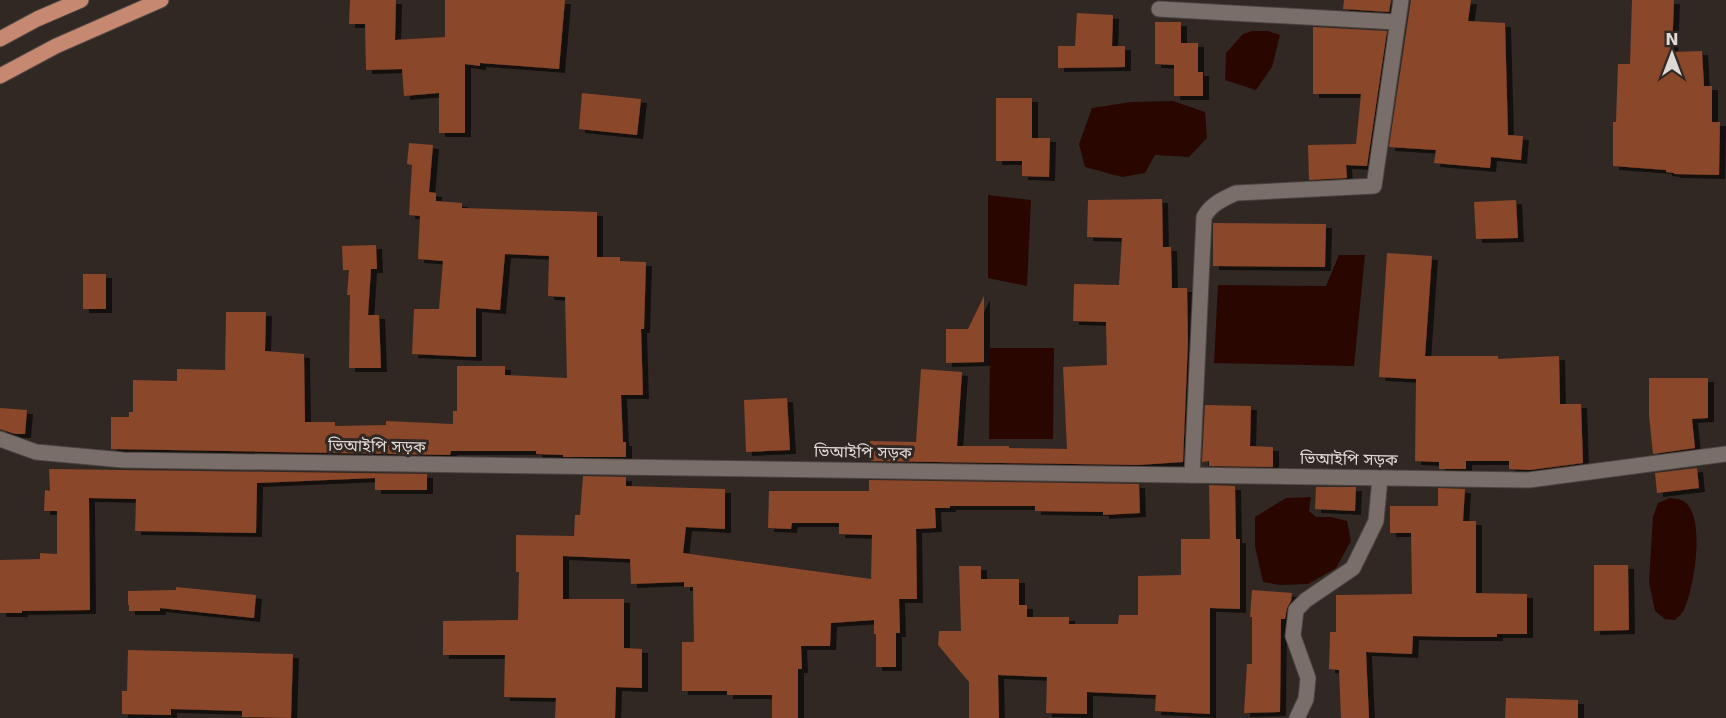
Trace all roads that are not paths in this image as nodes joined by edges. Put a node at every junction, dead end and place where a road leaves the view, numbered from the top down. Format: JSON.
{"nodes":[{"id":1,"x":81,"y":0,"type":"edge"},
{"id":2,"x":161,"y":0,"type":"edge"},
{"id":3,"x":1401,"y":0,"type":"edge"},
{"id":4,"x":1212,"y":6,"type":"edge"},
{"id":5,"x":1159,"y":9,"type":"dead end"},
{"id":6,"x":1397,"y":22,"type":"junction"},
{"id":7,"x":0,"y":39,"type":"edge"},
{"id":8,"x":0,"y":75,"type":"edge"},
{"id":9,"x":0,"y":439,"type":"edge"},
{"id":10,"x":1726,"y":454,"type":"edge"},
{"id":11,"x":1192,"y":475,"type":"junction"},
{"id":12,"x":1380,"y":478,"type":"junction"},
{"id":13,"x":1297,"y":718,"type":"edge"}],
"edges":[{"from":1,"to":7,"type":"main road"},
{"from":2,"to":8,"type":"main road"},
{"from":3,"to":6,"type":"street"},
{"from":4,"to":5,"type":"street"},
{"from":4,"to":6,"type":"street"},
{"from":6,"to":11,"type":"street"},
{"from":9,"to":11,"type":"street","name":"ভিআইপি সড়ক"},
{"from":10,"to":12,"type":"street","name":"ভিআইপি সড়ক"},
{"from":11,"to":12,"type":"street","name":"ভিআইপি সড়ক"},
{"from":12,"to":13,"type":"street"}]}
